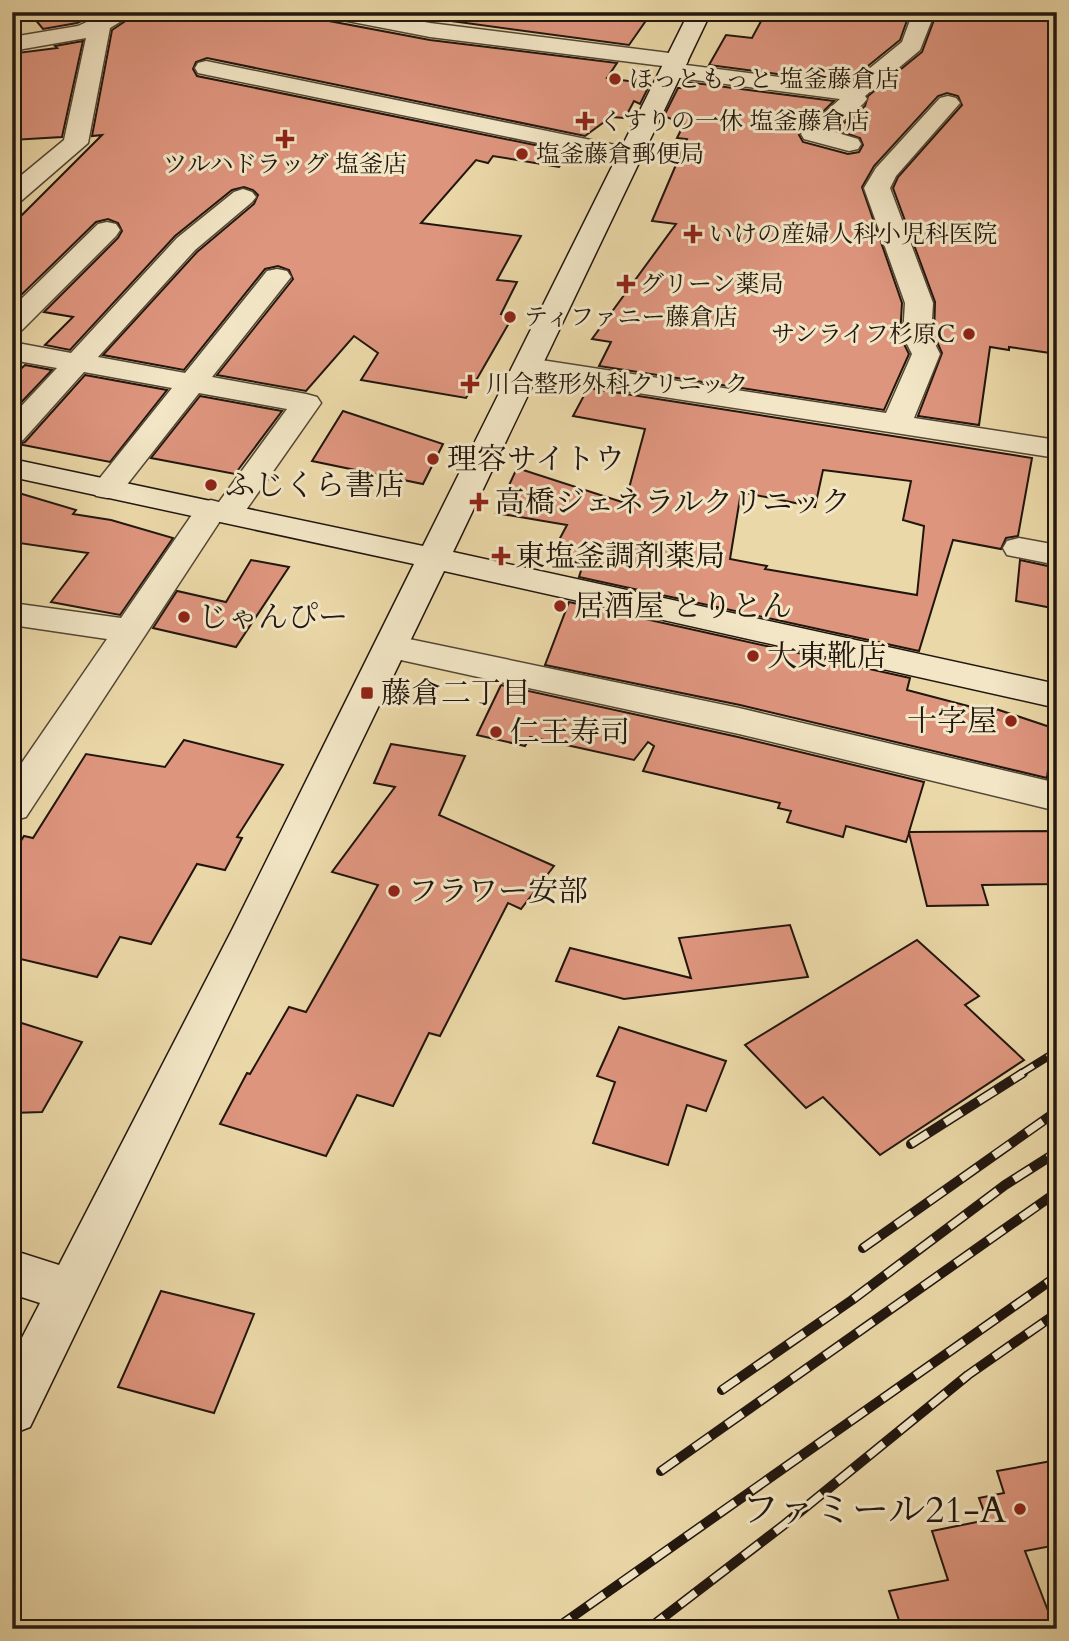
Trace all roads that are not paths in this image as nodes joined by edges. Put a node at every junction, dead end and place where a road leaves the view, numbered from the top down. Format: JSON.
{"nodes":[{"id":1,"x":125,"y":12,"type":"edge"},
{"id":2,"x":332,"y":12,"type":"edge"},
{"id":3,"x":700,"y":12,"type":"edge"},
{"id":4,"x":924,"y":12,"type":"edge"},
{"id":5,"x":100,"y":25,"type":"junction"},
{"id":6,"x":21,"y":35,"type":"edge"},
{"id":7,"x":674,"y":66,"type":"junction"},
{"id":8,"x":206,"y":68,"type":"dead end"},
{"id":9,"x":853,"y":94,"type":"junction"},
{"id":10,"x":948,"y":103,"type":"dead end"},
{"id":11,"x":849,"y":144,"type":"dead end"},
{"id":12,"x":630,"y":155,"type":"junction"},
{"id":13,"x":12,"y":196,"type":"edge"},
{"id":14,"x":243,"y":197,"type":"dead end"},
{"id":15,"x":107,"y":230,"type":"dead end"},
{"id":16,"x":277,"y":277,"type":"dead end"},
{"id":17,"x":12,"y":324,"type":"edge"},
{"id":18,"x":12,"y":351,"type":"edge"},
{"id":19,"x":78,"y":363,"type":"junction"},
{"id":20,"x":528,"y":367,"type":"junction"},
{"id":21,"x":192,"y":383,"type":"junction"},
{"id":22,"x":896,"y":424,"type":"junction"},
{"id":23,"x":12,"y":434,"type":"edge"},
{"id":24,"x":1057,"y":449,"type":"edge"},
{"id":25,"x":12,"y":468,"type":"edge"},
{"id":26,"x":107,"y":488,"type":"junction"},
{"id":27,"x":220,"y":512,"type":"junction"},
{"id":28,"x":1019,"y":548,"type":"dead end"},
{"id":29,"x":1057,"y":555,"type":"edge"},
{"id":30,"x":433,"y":560,"type":"junction"},
{"id":31,"x":12,"y":614,"type":"edge"},
{"id":32,"x":130,"y":631,"type":"junction"},
{"id":33,"x":390,"y":647,"type":"junction"},
{"id":34,"x":1057,"y":696,"type":"edge"},
{"id":35,"x":16,"y":796,"type":"edge"},
{"id":36,"x":1057,"y":797,"type":"edge"},
{"id":37,"x":12,"y":1272,"type":"edge"},
{"id":38,"x":71,"y":1291,"type":"junction"},
{"id":39,"x":12,"y":1410,"type":"edge"}],
"edges":[{"from":1,"to":5,"type":"street"},
{"from":2,"to":7,"type":"street"},
{"from":3,"to":7,"type":"street"},
{"from":4,"to":9,"type":"street"},
{"from":5,"to":6,"type":"street"},
{"from":5,"to":13,"type":"street"},
{"from":7,"to":9,"type":"street"},
{"from":7,"to":12,"type":"street"},
{"from":8,"to":12,"type":"street"},
{"from":9,"to":11,"type":"street"},
{"from":10,"to":22,"type":"street"},
{"from":12,"to":20,"type":"street"},
{"from":14,"to":19,"type":"street"},
{"from":15,"to":17,"type":"street"},
{"from":16,"to":21,"type":"street"},
{"from":18,"to":19,"type":"street"},
{"from":19,"to":21,"type":"street"},
{"from":19,"to":23,"type":"street"},
{"from":20,"to":22,"type":"street"},
{"from":20,"to":30,"type":"street"},
{"from":21,"to":26,"type":"street"},
{"from":21,"to":27,"type":"street"},
{"from":22,"to":24,"type":"street"},
{"from":25,"to":26,"type":"street"},
{"from":26,"to":27,"type":"street"},
{"from":27,"to":30,"type":"street"},
{"from":27,"to":32,"type":"street"},
{"from":28,"to":29,"type":"street"},
{"from":30,"to":33,"type":"street"},
{"from":30,"to":34,"type":"street"},
{"from":31,"to":32,"type":"street"},
{"from":32,"to":35,"type":"street"},
{"from":33,"to":36,"type":"street"},
{"from":33,"to":38,"type":"street"},
{"from":37,"to":38,"type":"street"},
{"from":38,"to":39,"type":"street"}]}
